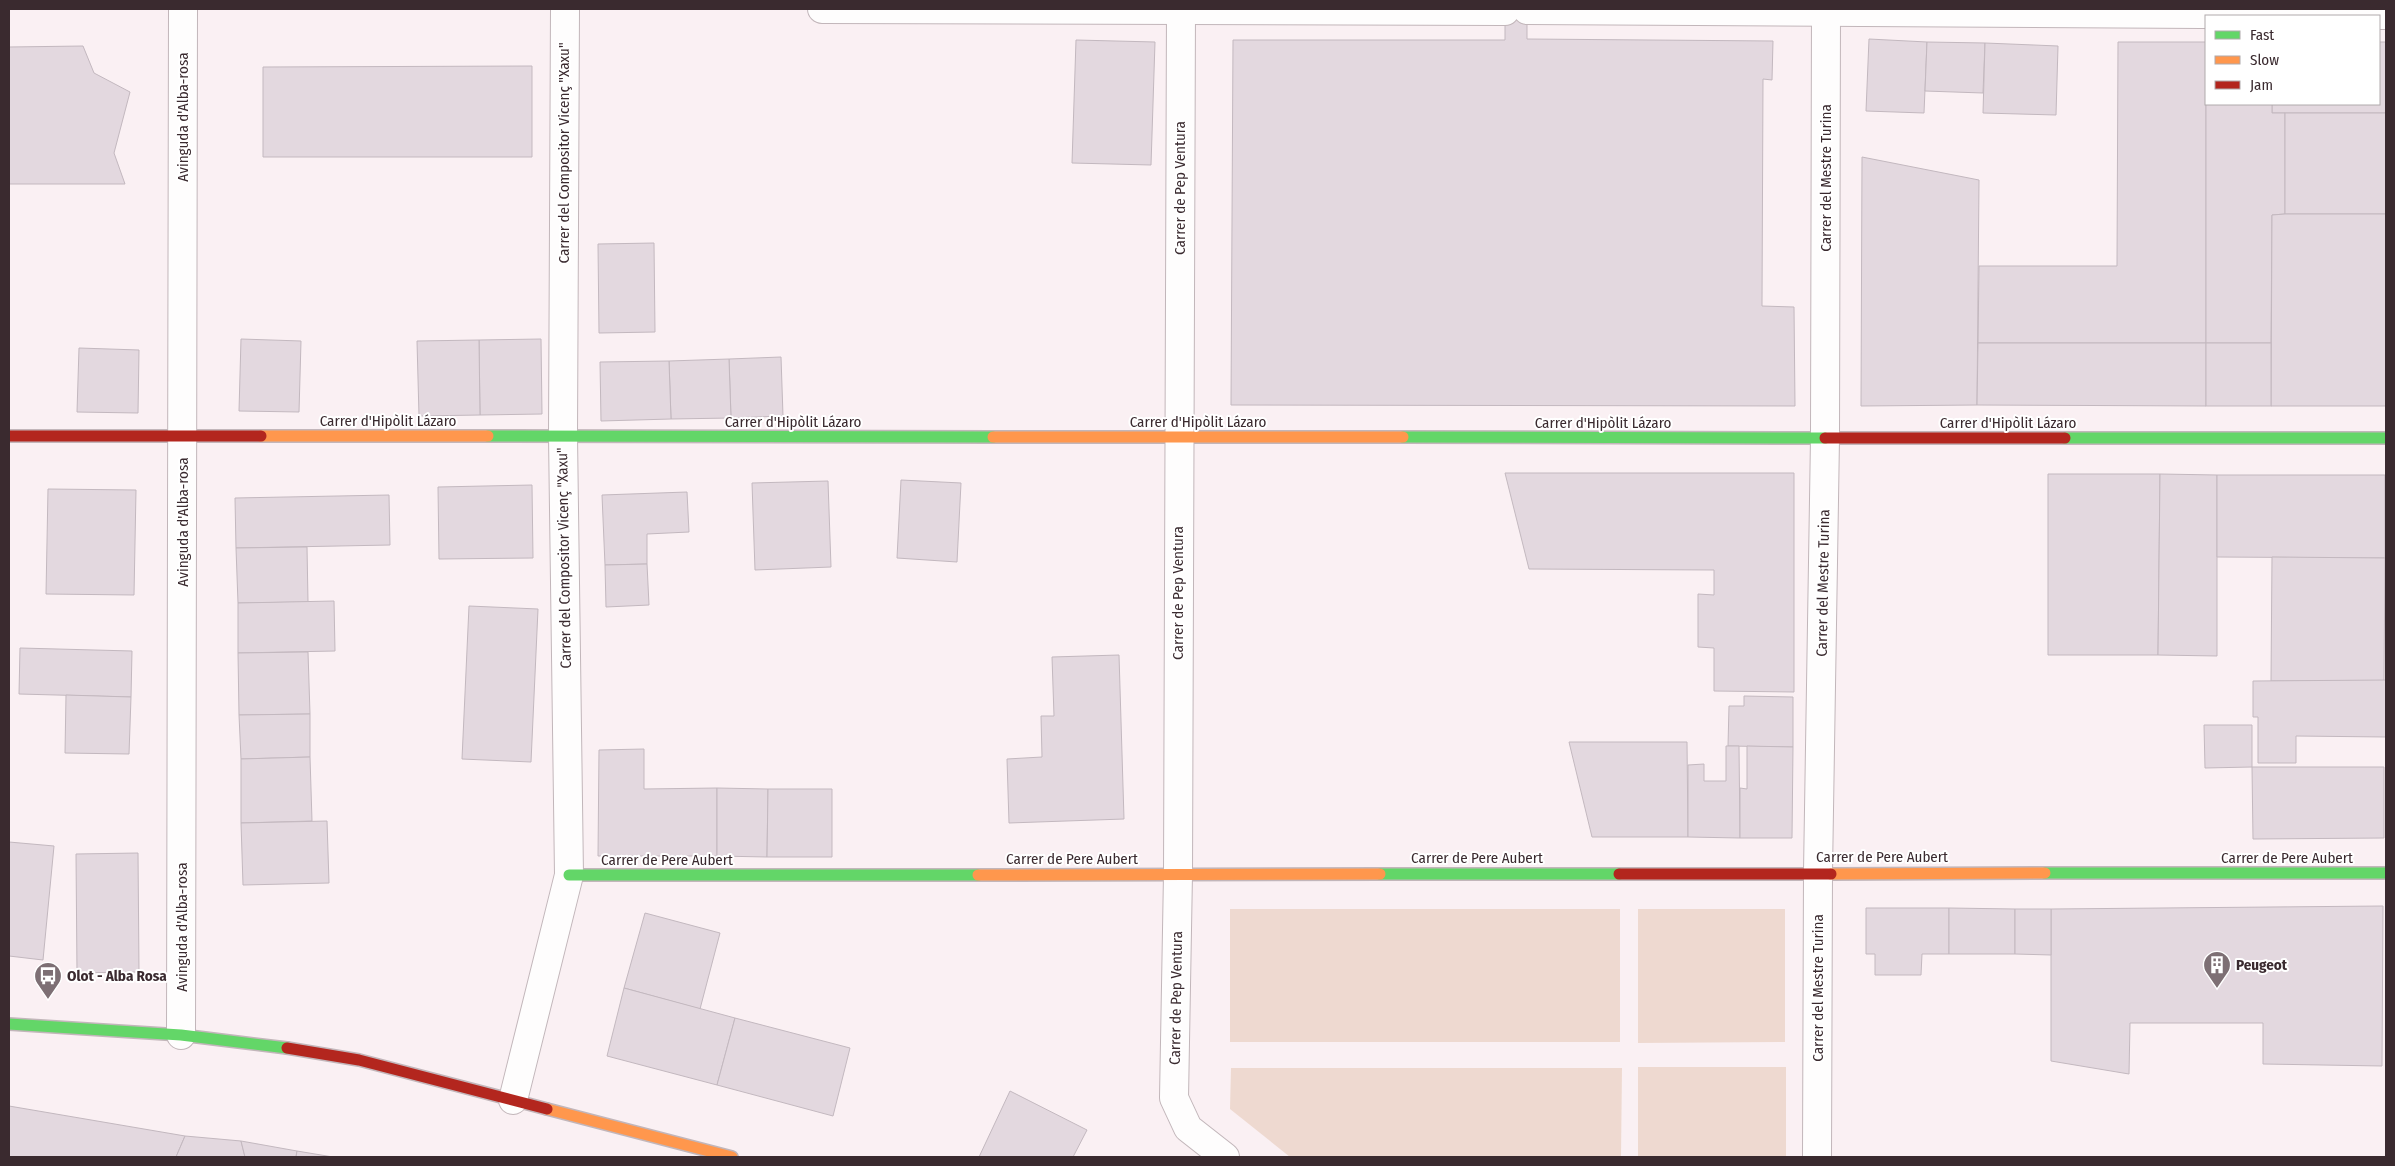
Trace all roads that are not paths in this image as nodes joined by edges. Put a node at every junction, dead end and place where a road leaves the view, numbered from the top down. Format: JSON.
{"nodes":[{"id":1,"x":183,"y":9,"type":"edge"},
{"id":2,"x":565,"y":9,"type":"edge"},
{"id":3,"x":822,"y":9,"type":"edge"},
{"id":4,"x":1181,"y":10,"type":"edge"},
{"id":5,"x":1826,"y":11,"type":"edge"},
{"id":6,"x":2274,"y":15,"type":"edge"},
{"id":7,"x":9,"y":436,"type":"edge"},
{"id":8,"x":183,"y":436,"type":"junction"},
{"id":9,"x":563,"y":436,"type":"junction"},
{"id":10,"x":1178,"y":437,"type":"junction"},
{"id":11,"x":1825,"y":438,"type":"junction"},
{"id":12,"x":2386,"y":438,"type":"edge"},
{"id":13,"x":1818,"y":872,"type":"junction"},
{"id":14,"x":2386,"y":873,"type":"edge"},
{"id":15,"x":1178,"y":874,"type":"junction"},
{"id":16,"x":568,"y":875,"type":"junction"},
{"id":17,"x":9,"y":1024,"type":"edge"},
{"id":18,"x":181,"y":1035,"type":"junction"},
{"id":19,"x":513,"y":1100,"type":"junction"},
{"id":20,"x":732,"y":1157,"type":"edge"},
{"id":21,"x":1225,"y":1157,"type":"edge"},
{"id":22,"x":1817,"y":1157,"type":"edge"}],
"edges":[{"from":1,"to":8,"type":"street","name":"Avinguda d'Alba-rosa"},
{"from":2,"to":9,"type":"street","name":"Carrer del Compositor Vicenç \"Xaxu\""},
{"from":3,"to":4,"type":"street"},
{"from":4,"to":5,"type":"street"},
{"from":4,"to":10,"type":"street","name":"Carrer de Pep Ventura"},
{"from":5,"to":6,"type":"street"},
{"from":5,"to":11,"type":"street","name":"Carrer del Mestre Turina"},
{"from":7,"to":8,"type":"street","name":"Carrer d'Hipòlit Lázaro"},
{"from":8,"to":9,"type":"street","name":"Carrer d'Hipòlit Lázaro"},
{"from":8,"to":18,"type":"street","name":"Avinguda d'Alba-rosa"},
{"from":9,"to":10,"type":"street","name":"Carrer d'Hipòlit Lázaro"},
{"from":9,"to":16,"type":"street","name":"Carrer del Compositor Vicenç \"Xaxu\""},
{"from":10,"to":11,"type":"street","name":"Carrer d'Hipòlit Lázaro"},
{"from":10,"to":15,"type":"street","name":"Carrer de Pep Ventura"},
{"from":11,"to":12,"type":"street","name":"Carrer d'Hipòlit Lázaro"},
{"from":11,"to":13,"type":"street","name":"Carrer del Mestre Turina"},
{"from":13,"to":14,"type":"street","name":"Carrer de Pere Aubert"},
{"from":13,"to":15,"type":"street","name":"Carrer de Pere Aubert"},
{"from":13,"to":22,"type":"street","name":"Carrer del Mestre Turina"},
{"from":15,"to":16,"type":"street","name":"Carrer de Pere Aubert"},
{"from":15,"to":21,"type":"street","name":"Carrer de Pep Ventura"},
{"from":16,"to":19,"type":"street","name":"Carrer del Compositor Vicenç \"Xaxu\""},
{"from":17,"to":18,"type":"street"},
{"from":18,"to":19,"type":"street"},
{"from":19,"to":20,"type":"street"}]}
